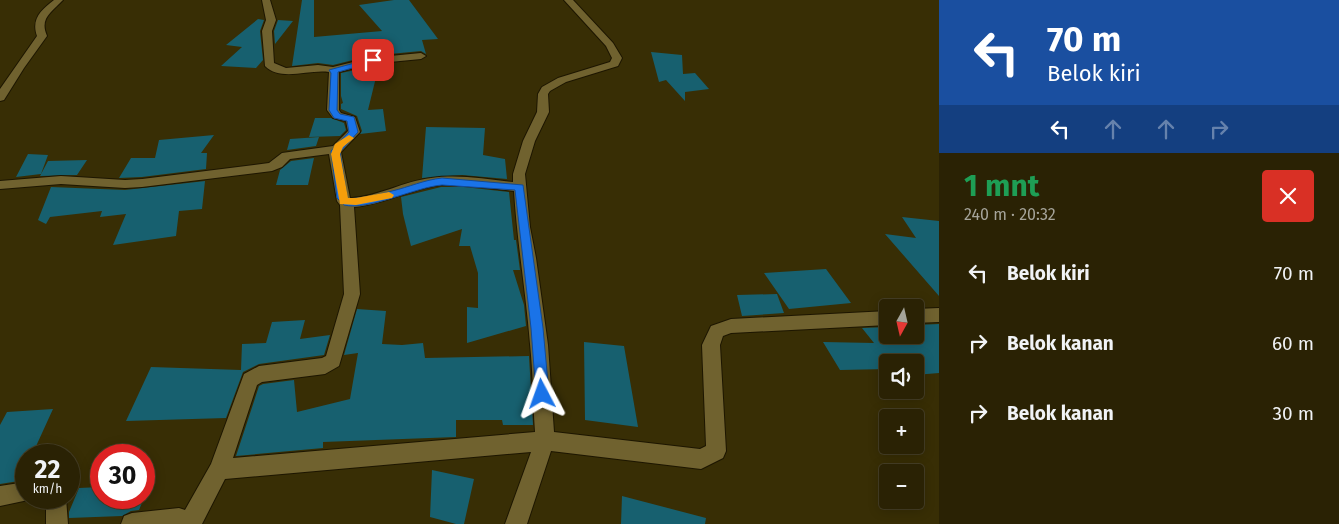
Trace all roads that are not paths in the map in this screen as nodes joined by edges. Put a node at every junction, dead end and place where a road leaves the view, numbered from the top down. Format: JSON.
{"nodes":[{"id":1,"x":59,"y":0,"type":"edge"},
{"id":2,"x":266,"y":0,"type":"edge"},
{"id":3,"x":568,"y":0,"type":"edge"},
{"id":4,"x":421,"y":56,"type":"dead end"},
{"id":5,"x":333,"y":70,"type":"junction"},
{"id":6,"x":0,"y":98,"type":"edge"},
{"id":7,"x":337,"y":149,"type":"junction"},
{"id":8,"x":0,"y":185,"type":"edge"},
{"id":9,"x":520,"y":187,"type":"junction"},
{"id":10,"x":347,"y":203,"type":"junction"},
{"id":11,"x":939,"y":315,"type":"edge"},
{"id":12,"x":924,"y":316,"type":"edge"},
{"id":13,"x":879,"y":318,"type":"edge"},
{"id":14,"x":545,"y":441,"type":"junction"},
{"id":15,"x":219,"y":469,"type":"junction"},
{"id":16,"x":15,"y":494,"type":"edge"},
{"id":17,"x":0,"y":496,"type":"edge"},
{"id":18,"x":56,"y":509,"type":"edge"},
{"id":19,"x":191,"y":523,"type":"edge"},
{"id":20,"x":57,"y":524,"type":"edge"},
{"id":21,"x":132,"y":524,"type":"edge"},
{"id":22,"x":516,"y":524,"type":"edge"}],
"edges":[{"from":1,"to":6,"type":"street"},
{"from":2,"to":5,"type":"street"},
{"from":3,"to":9,"type":"street"},
{"from":4,"to":5,"type":"street"},
{"from":5,"to":7,"type":"street"},
{"from":7,"to":8,"type":"street"},
{"from":7,"to":10,"type":"street"},
{"from":9,"to":10,"type":"street"},
{"from":9,"to":14,"type":"street"},
{"from":10,"to":15,"type":"street"},
{"from":11,"to":12,"type":"street"},
{"from":13,"to":14,"type":"street"},
{"from":14,"to":15,"type":"street"},
{"from":14,"to":22,"type":"street"},
{"from":15,"to":19,"type":"street"},
{"from":16,"to":17,"type":"street"},
{"from":18,"to":20,"type":"street"},
{"from":19,"to":21,"type":"street"}]}
